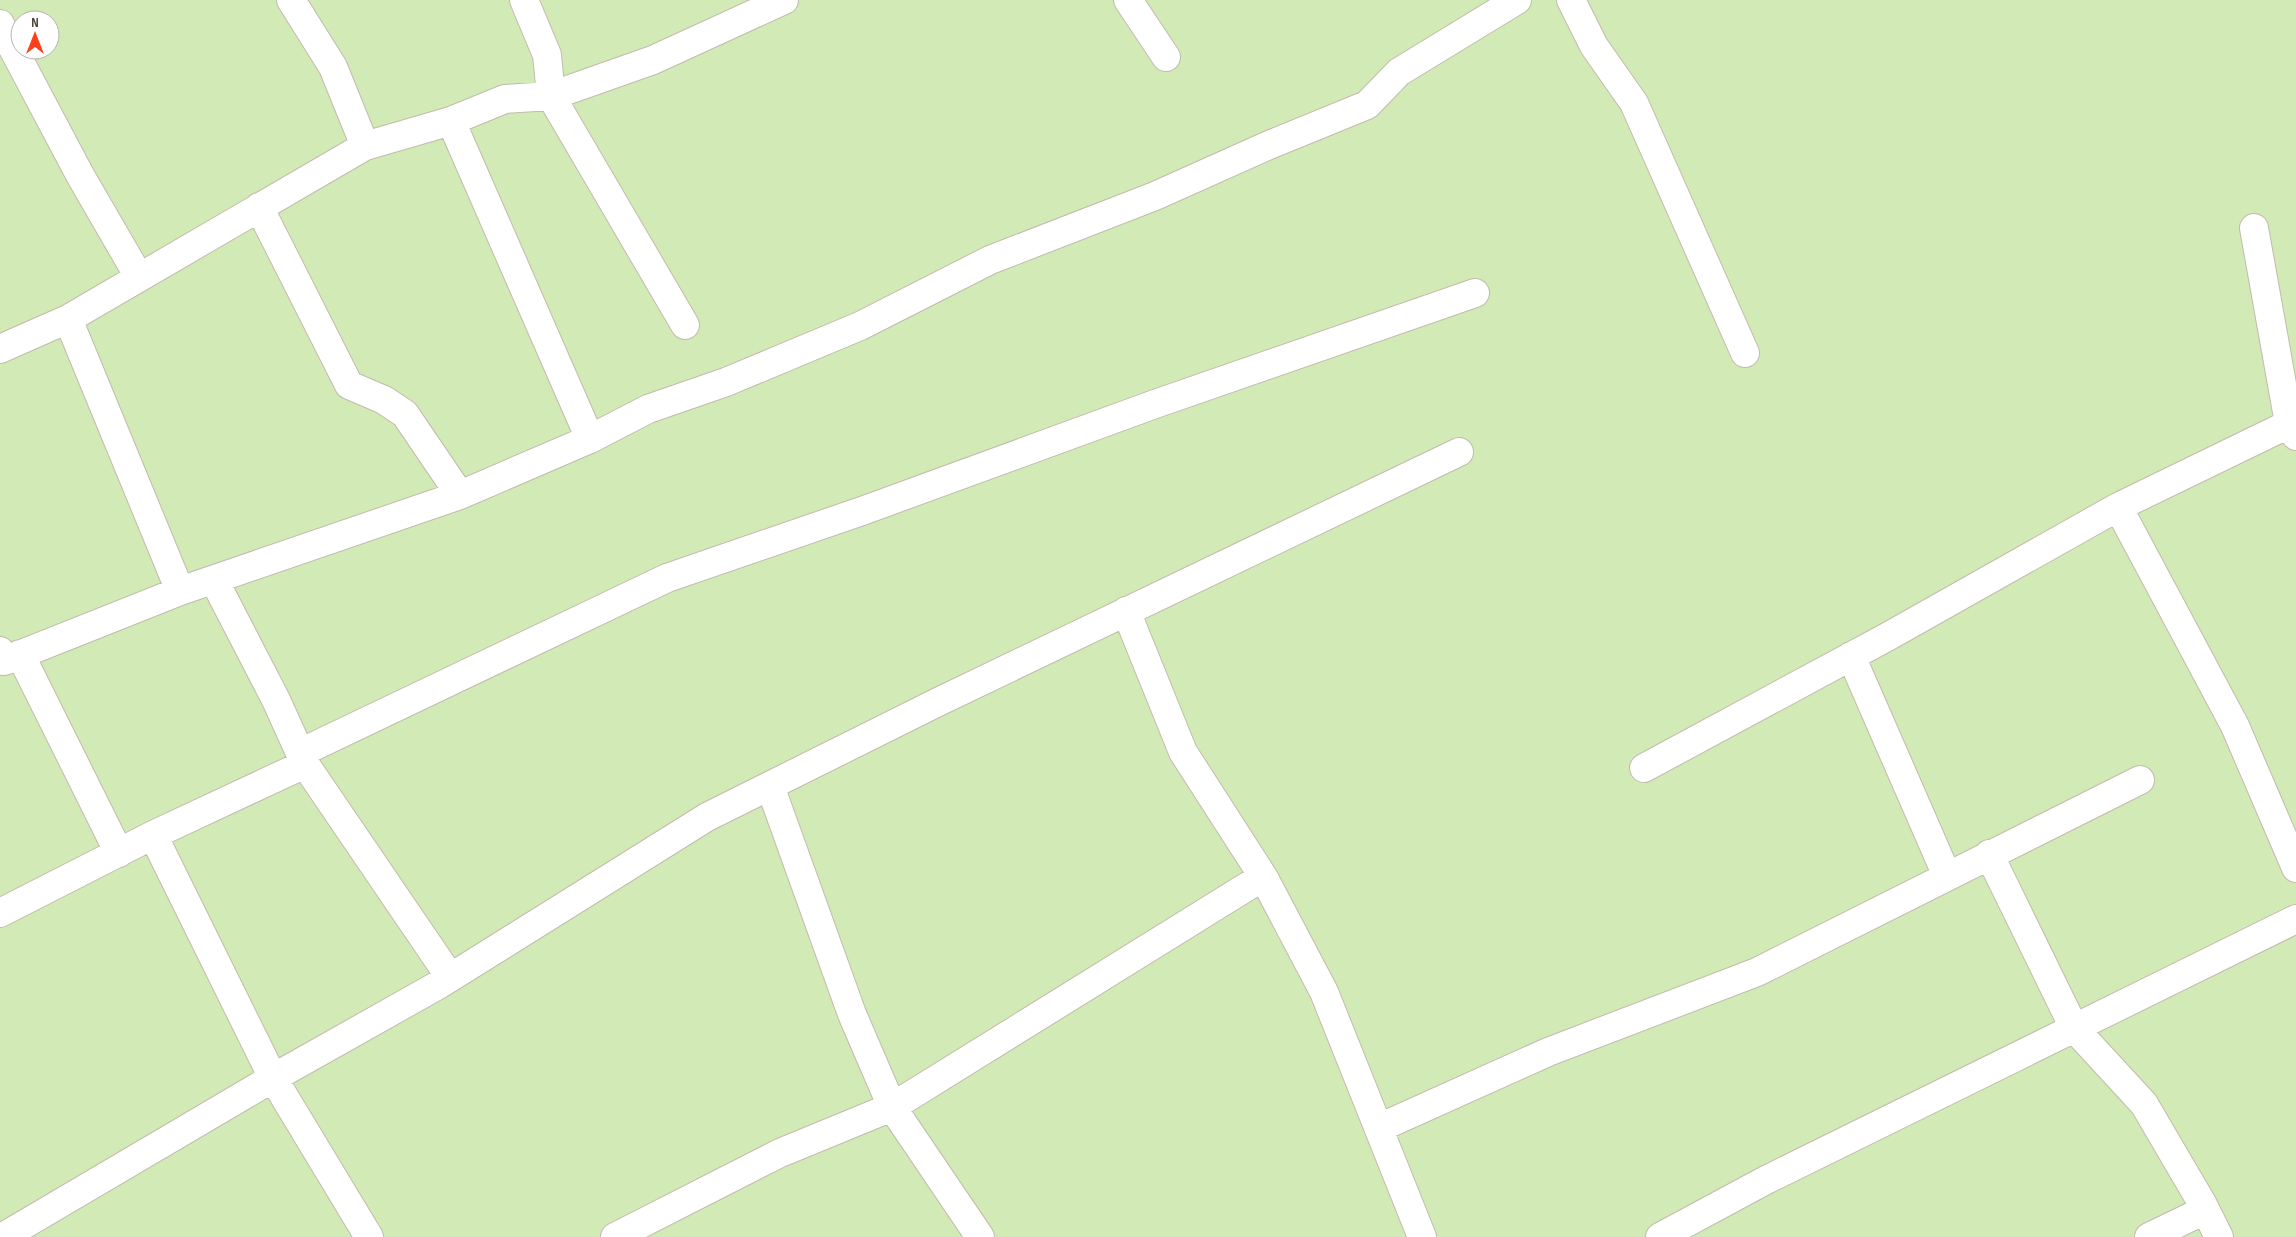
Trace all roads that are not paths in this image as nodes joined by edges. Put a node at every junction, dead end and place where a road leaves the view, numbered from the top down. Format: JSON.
{"nodes":[{"id":1,"x":292,"y":0,"type":"edge"},
{"id":2,"x":524,"y":0,"type":"edge"},
{"id":3,"x":784,"y":0,"type":"edge"},
{"id":4,"x":1128,"y":0,"type":"edge"},
{"id":5,"x":1517,"y":0,"type":"edge"},
{"id":6,"x":1571,"y":0,"type":"edge"},
{"id":7,"x":0,"y":24,"type":"edge"},
{"id":8,"x":1166,"y":57,"type":"dead end"},
{"id":9,"x":551,"y":96,"type":"junction"},
{"id":10,"x":451,"y":122,"type":"junction"},
{"id":11,"x":365,"y":146,"type":"junction"},
{"id":12,"x":259,"y":207,"type":"junction"},
{"id":13,"x":2254,"y":228,"type":"dead end"},
{"id":14,"x":139,"y":276,"type":"junction"},
{"id":15,"x":1475,"y":293,"type":"dead end"},
{"id":16,"x":68,"y":319,"type":"junction"},
{"id":17,"x":685,"y":325,"type":"dead end"},
{"id":18,"x":0,"y":349,"type":"edge"},
{"id":19,"x":1745,"y":353,"type":"dead end"},
{"id":20,"x":2293,"y":429,"type":"edge"},
{"id":21,"x":590,"y":439,"type":"junction"},
{"id":22,"x":1459,"y":452,"type":"dead end"},
{"id":23,"x":460,"y":495,"type":"junction"},
{"id":24,"x":2118,"y":507,"type":"junction"},
{"id":25,"x":214,"y":580,"type":"junction"},
{"id":26,"x":180,"y":591,"type":"junction"},
{"id":27,"x":1126,"y":611,"type":"junction"},
{"id":28,"x":1851,"y":656,"type":"junction"},
{"id":29,"x":6,"y":657,"type":"edge"},
{"id":30,"x":302,"y":758,"type":"junction"},
{"id":31,"x":1644,"y":768,"type":"dead end"},
{"id":32,"x":2140,"y":780,"type":"dead end"},
{"id":33,"x":770,"y":786,"type":"junction"},
{"id":34,"x":153,"y":836,"type":"junction"},
{"id":35,"x":119,"y":852,"type":"junction"},
{"id":36,"x":1989,"y":854,"type":"junction"},
{"id":37,"x":2296,"y":868,"type":"edge"},
{"id":38,"x":1947,"y":876,"type":"junction"},
{"id":39,"x":1264,"y":878,"type":"junction"},
{"id":40,"x":0,"y":913,"type":"edge"},
{"id":41,"x":2296,"y":919,"type":"edge"},
{"id":42,"x":450,"y":977,"type":"junction"},
{"id":43,"x":2074,"y":1028,"type":"junction"},
{"id":44,"x":273,"y":1078,"type":"junction"},
{"id":45,"x":892,"y":1107,"type":"junction"},
{"id":46,"x":1379,"y":1128,"type":"junction"},
{"id":47,"x":2205,"y":1210,"type":"junction"},
{"id":48,"x":5,"y":1232,"type":"edge"},
{"id":49,"x":369,"y":1237,"type":"edge"},
{"id":50,"x":615,"y":1237,"type":"edge"},
{"id":51,"x":980,"y":1237,"type":"edge"},
{"id":52,"x":1422,"y":1237,"type":"edge"},
{"id":53,"x":1660,"y":1237,"type":"edge"},
{"id":54,"x":2149,"y":1237,"type":"edge"},
{"id":55,"x":2219,"y":1237,"type":"edge"}],
"edges":[{"from":1,"to":11,"type":"street"},
{"from":2,"to":9,"type":"street"},
{"from":3,"to":9,"type":"street"},
{"from":4,"to":8,"type":"street"},
{"from":5,"to":21,"type":"street"},
{"from":6,"to":19,"type":"street"},
{"from":7,"to":14,"type":"street"},
{"from":9,"to":10,"type":"street"},
{"from":9,"to":17,"type":"street"},
{"from":10,"to":11,"type":"street"},
{"from":10,"to":21,"type":"street"},
{"from":11,"to":12,"type":"street"},
{"from":12,"to":14,"type":"street"},
{"from":12,"to":23,"type":"street"},
{"from":13,"to":20,"type":"street"},
{"from":14,"to":16,"type":"street"},
{"from":15,"to":30,"type":"street"},
{"from":16,"to":18,"type":"street"},
{"from":16,"to":26,"type":"street"},
{"from":20,"to":24,"type":"street"},
{"from":21,"to":23,"type":"street"},
{"from":22,"to":27,"type":"street"},
{"from":23,"to":25,"type":"street"},
{"from":24,"to":28,"type":"street"},
{"from":24,"to":37,"type":"street"},
{"from":25,"to":26,"type":"street"},
{"from":25,"to":30,"type":"street"},
{"from":26,"to":29,"type":"street"},
{"from":27,"to":33,"type":"street"},
{"from":27,"to":39,"type":"street"},
{"from":28,"to":31,"type":"street"},
{"from":28,"to":38,"type":"street"},
{"from":29,"to":35,"type":"street"},
{"from":30,"to":34,"type":"street"},
{"from":30,"to":42,"type":"street"},
{"from":32,"to":36,"type":"street"},
{"from":33,"to":42,"type":"street"},
{"from":33,"to":45,"type":"street"},
{"from":34,"to":35,"type":"street"},
{"from":34,"to":44,"type":"street"},
{"from":35,"to":40,"type":"street"},
{"from":36,"to":38,"type":"street"},
{"from":36,"to":43,"type":"street"},
{"from":38,"to":46,"type":"street"},
{"from":39,"to":45,"type":"street"},
{"from":39,"to":46,"type":"street"},
{"from":41,"to":43,"type":"street"},
{"from":42,"to":44,"type":"street"},
{"from":43,"to":47,"type":"street"},
{"from":43,"to":53,"type":"street"},
{"from":44,"to":48,"type":"street"},
{"from":44,"to":49,"type":"street"},
{"from":45,"to":50,"type":"street"},
{"from":45,"to":51,"type":"street"},
{"from":46,"to":52,"type":"street"},
{"from":47,"to":54,"type":"street"},
{"from":47,"to":55,"type":"street"}]}
